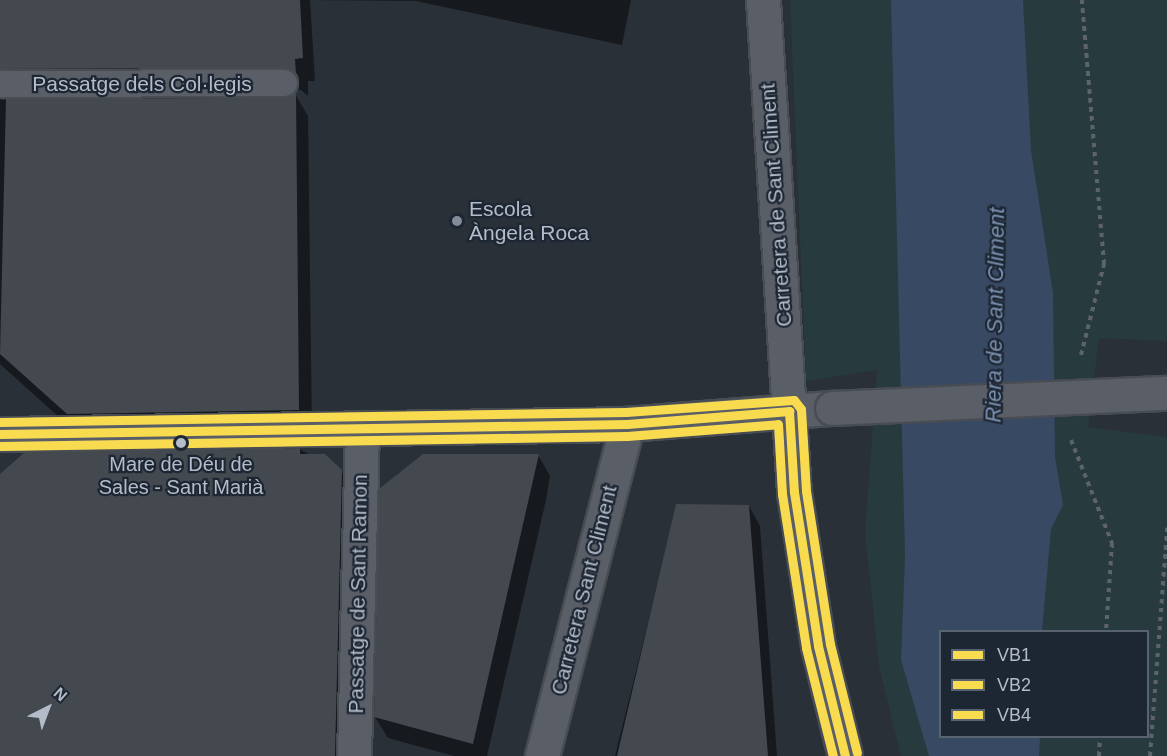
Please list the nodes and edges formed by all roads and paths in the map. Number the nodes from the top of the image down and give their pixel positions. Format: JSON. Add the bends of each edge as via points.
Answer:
{"nodes":[{"id":1,"x":763,"y":0,"type":"edge"},
{"id":2,"x":1082,"y":0,"type":"edge"},
{"id":3,"x":284,"y":83,"type":"dead end"},
{"id":4,"x":0,"y":84,"type":"edge"},
{"id":5,"x":1078,"y":367,"type":"dead end"},
{"id":6,"x":1167,"y":393,"type":"edge"},
{"id":7,"x":789,"y":411,"type":"junction"},
{"id":8,"x":627,"y":424,"type":"junction"},
{"id":9,"x":362,"y":432,"type":"junction"},
{"id":10,"x":0,"y":434,"type":"edge"},
{"id":11,"x":1068,"y":435,"type":"dead end"},
{"id":12,"x":1167,"y":528,"type":"edge"},
{"id":13,"x":1106,"y":630,"type":"edge"},
{"id":14,"x":1100,"y":738,"type":"edge"},
{"id":15,"x":354,"y":756,"type":"edge"},
{"id":16,"x":542,"y":756,"type":"edge"},
{"id":17,"x":845,"y":756,"type":"edge"},
{"id":18,"x":1099,"y":756,"type":"edge"},
{"id":19,"x":1150,"y":756,"type":"edge"}],
"edges":[{"from":1,"to":7,"type":"street","name":"Carretera de Sant Climent"},
{"from":2,"to":5,"type":"path","via":[[1104,264]]},
{"from":3,"to":4,"type":"lane","name":"Passatge dels Col·legis"},
{"from":6,"to":7,"type":"street","bridge":true},
{"from":7,"to":8,"type":"street"},
{"from":7,"to":17,"type":"street","name":"Carretera de Sant Climent","via":[[794,492],[818,646]]},
{"from":8,"to":9,"type":"street"},
{"from":8,"to":16,"type":"street","name":"Carretera Sant Climent"},
{"from":9,"to":10,"type":"street"},
{"from":9,"to":15,"type":"street","name":"Passatge de Sant Ramon"},
{"from":11,"to":13,"type":"path","via":[[1112,543]]},
{"from":12,"to":19,"type":"path"},
{"from":14,"to":18,"type":"path"}]}
